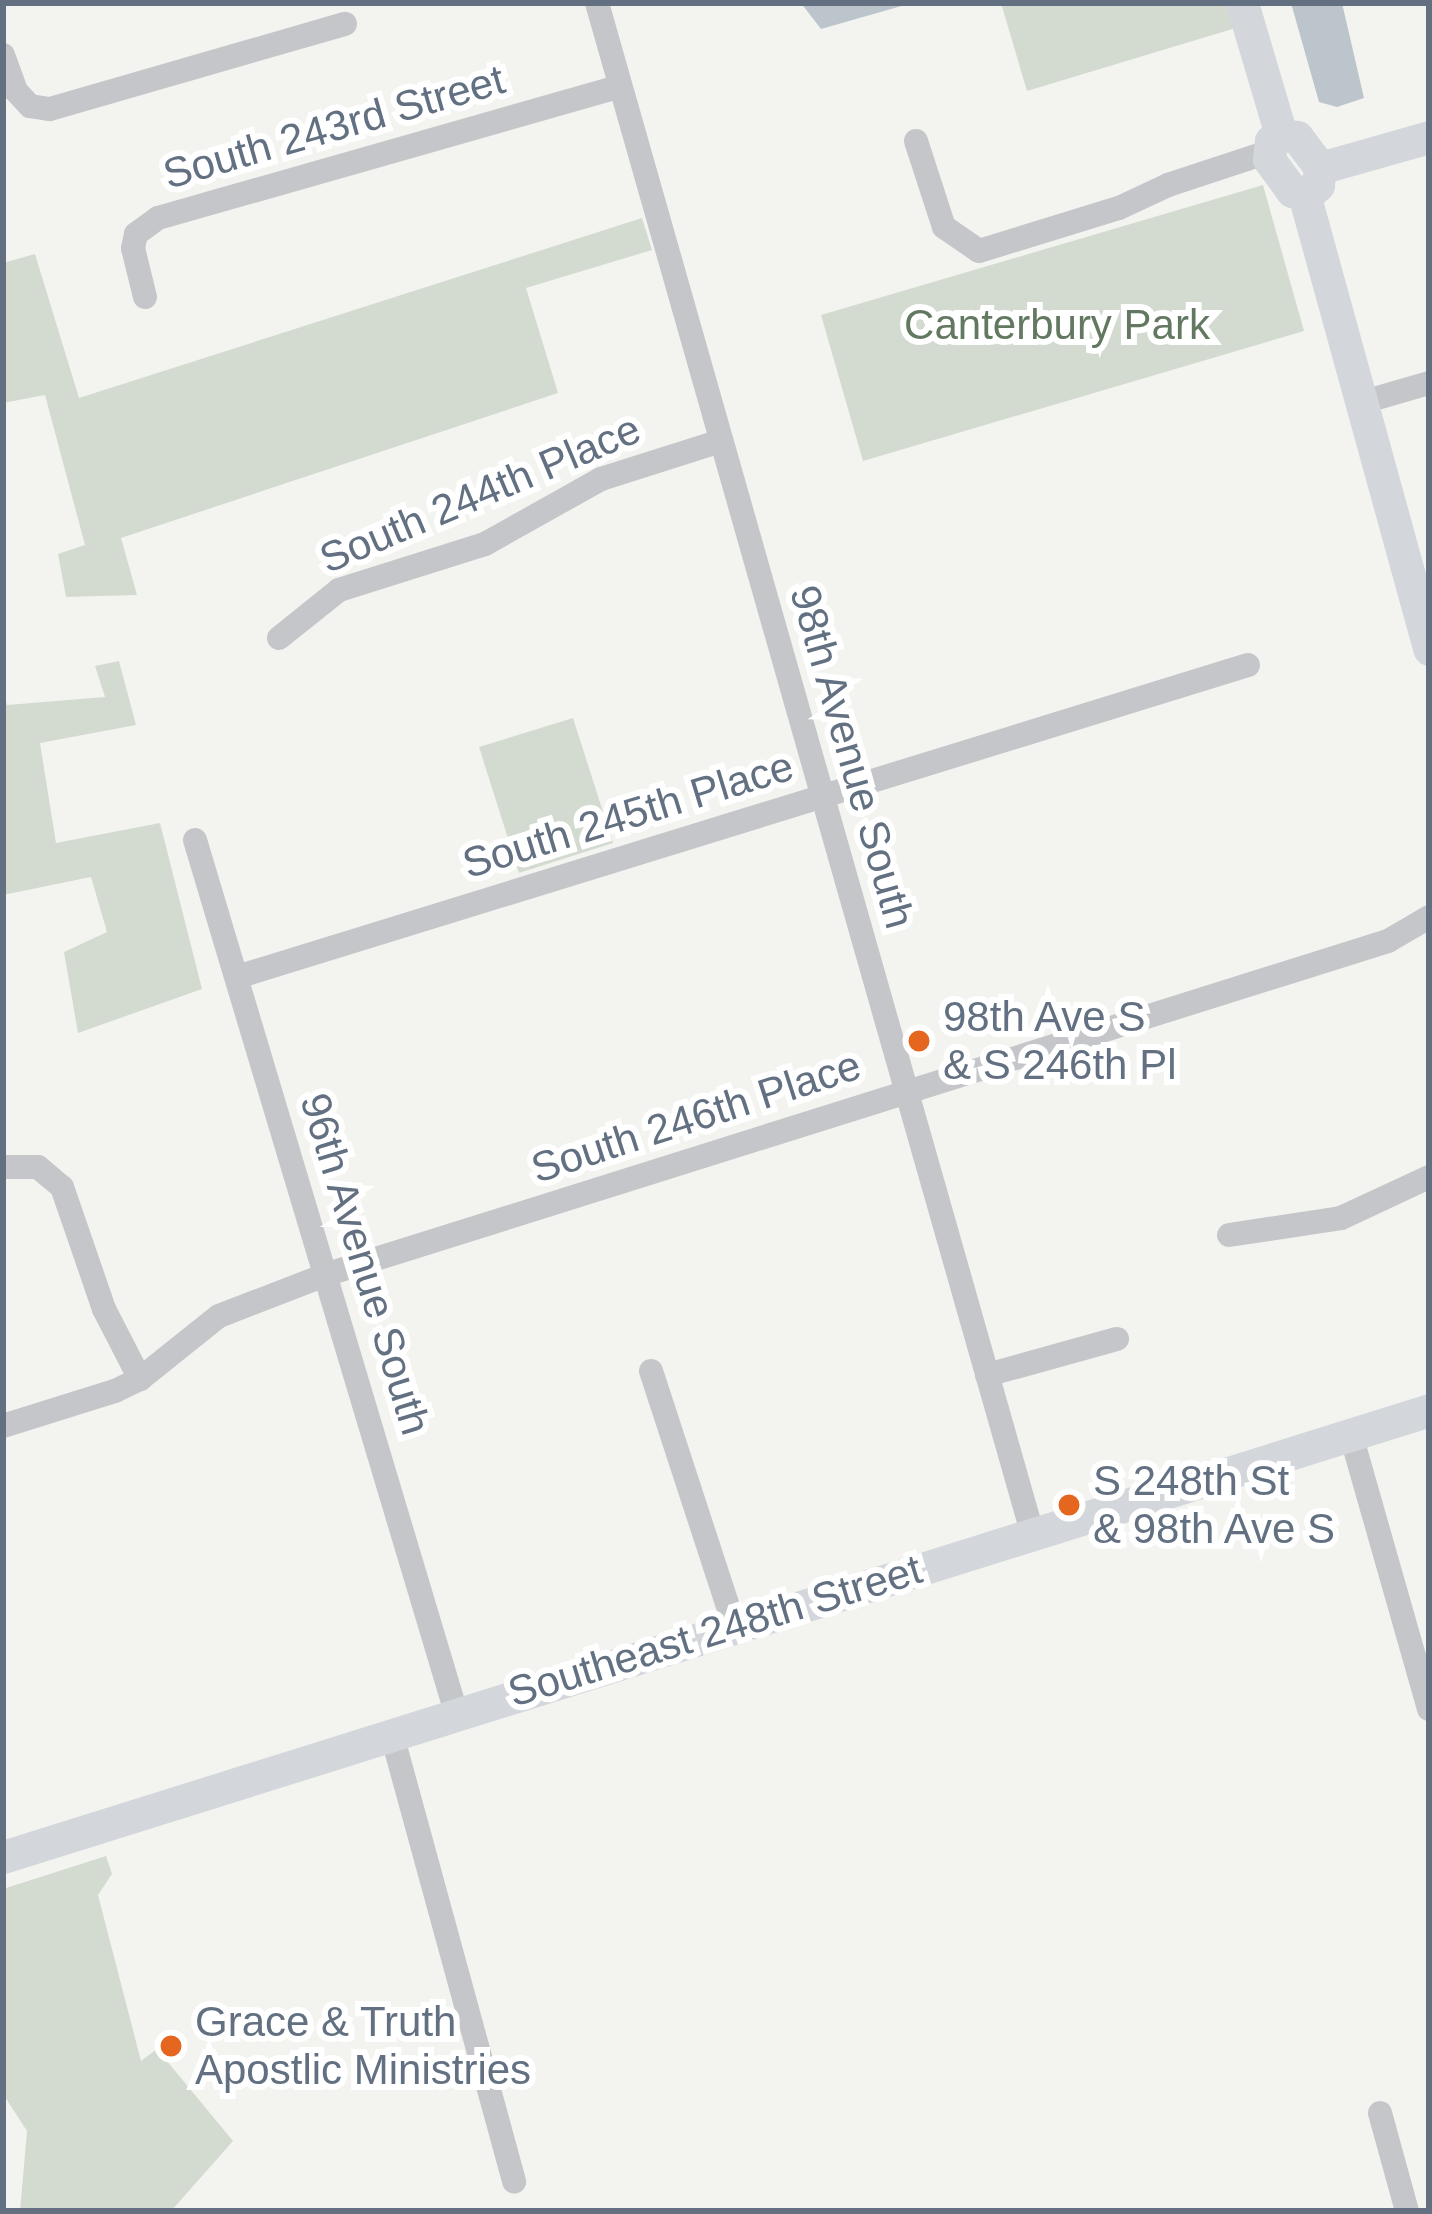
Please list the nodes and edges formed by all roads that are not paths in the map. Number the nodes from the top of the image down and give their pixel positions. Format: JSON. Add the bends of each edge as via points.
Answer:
{"nodes":[{"id":1,"x":597,"y":3,"type":"edge"},
{"id":2,"x":1242,"y":3,"type":"edge"},
{"id":3,"x":345,"y":24,"type":"dead end"},
{"id":4,"x":3,"y":55,"type":"edge"},
{"id":5,"x":620,"y":86,"type":"junction"},
{"id":6,"x":1429,"y":137,"type":"edge"},
{"id":7,"x":916,"y":141,"type":"dead end"},
{"id":8,"x":1274,"y":144,"type":"junction"},
{"id":9,"x":1312,"y":181,"type":"junction"},
{"id":10,"x":146,"y":297,"type":"dead end"},
{"id":11,"x":1429,"y":383,"type":"edge"},
{"id":12,"x":1360,"y":403,"type":"junction"},
{"id":13,"x":722,"y":441,"type":"junction"},
{"id":14,"x":279,"y":638,"type":"dead end"},
{"id":15,"x":1428,"y":645,"type":"edge"},
{"id":16,"x":1248,"y":664,"type":"dead end"},
{"id":17,"x":823,"y":796,"type":"junction"},
{"id":18,"x":195,"y":840,"type":"dead end"},
{"id":19,"x":1429,"y":917,"type":"edge"},
{"id":20,"x":237,"y":977,"type":"junction"},
{"id":21,"x":907,"y":1092,"type":"junction"},
{"id":22,"x":3,"y":1167,"type":"edge"},
{"id":23,"x":1429,"y":1177,"type":"edge"},
{"id":24,"x":1229,"y":1235,"type":"dead end"},
{"id":25,"x":328,"y":1274,"type":"junction"},
{"id":26,"x":1117,"y":1339,"type":"dead end"},
{"id":27,"x":651,"y":1371,"type":"dead end"},
{"id":28,"x":987,"y":1375,"type":"junction"},
{"id":29,"x":140,"y":1379,"type":"junction"},
{"id":30,"x":1429,"y":1410,"type":"edge"},
{"id":31,"x":3,"y":1426,"type":"edge"},
{"id":32,"x":1351,"y":1435,"type":"junction"},
{"id":33,"x":1032,"y":1532,"type":"junction"},
{"id":34,"x":734,"y":1625,"type":"junction"},
{"id":35,"x":1425,"y":1680,"type":"edge"},
{"id":36,"x":1429,"y":1709,"type":"edge"},
{"id":37,"x":456,"y":1712,"type":"junction"},
{"id":38,"x":392,"y":1735,"type":"junction"},
{"id":39,"x":3,"y":1857,"type":"edge"},
{"id":40,"x":1380,"y":2113,"type":"dead end"},
{"id":41,"x":514,"y":2182,"type":"dead end"},
{"id":42,"x":1407,"y":2211,"type":"edge"}],
"edges":[{"from":1,"to":5,"type":"street","name":"98th Avenue South"},
{"from":2,"to":8,"type":"street"},
{"from":3,"to":4,"type":"street","via":[[50,110],[29,106],[16,91]]},
{"from":5,"to":10,"type":"street","name":"South 243rd Street","via":[[158,218],[136,234],[133,248]]},
{"from":5,"to":13,"type":"street","name":"98th Avenue South"},
{"from":6,"to":9,"type":"street"},
{"from":7,"to":8,"type":"street","via":[[938,217],[979,251],[1119,208]]},
{"from":8,"to":9,"type":"street","via":[[1292,191]]},
{"from":9,"to":12,"type":"street"},
{"from":11,"to":12,"type":"street"},
{"from":12,"to":15,"type":"street"},
{"from":13,"to":14,"type":"street","name":"South 244th Place","via":[[601,479],[485,544],[339,590]]},
{"from":13,"to":17,"type":"street","name":"98th Avenue South"},
{"from":16,"to":17,"type":"street","name":"South 245th Place"},
{"from":17,"to":20,"type":"street","name":"South 245th Place"},
{"from":17,"to":21,"type":"street","name":"98th Avenue South"},
{"from":18,"to":20,"type":"street","name":"96th Avenue South"},
{"from":19,"to":21,"type":"street","name":"South 246th Place","via":[[1388,941]]},
{"from":20,"to":25,"type":"street","name":"96th Avenue South"},
{"from":21,"to":25,"type":"street","name":"South 246th Place"},
{"from":21,"to":28,"type":"street","name":"98th Avenue South"},
{"from":22,"to":29,"type":"street","via":[[38,1167],[62,1187],[104,1309]]},
{"from":23,"to":24,"type":"street","via":[[1341,1218]]},
{"from":25,"to":29,"type":"street","name":"South 246th Place","via":[[219,1316]]},
{"from":25,"to":37,"type":"street","name":"96th Avenue South"},
{"from":26,"to":28,"type":"street"},
{"from":27,"to":34,"type":"street"},
{"from":28,"to":33,"type":"street","name":"98th Avenue South"},
{"from":29,"to":31,"type":"street","name":"South 246th Place"},
{"from":30,"to":32,"type":"street","name":"Southeast 248th Street"},
{"from":32,"to":33,"type":"street","name":"Southeast 248th Street"},
{"from":32,"to":35,"type":"street"},
{"from":33,"to":34,"type":"street","name":"Southeast 248th Street"},
{"from":34,"to":37,"type":"street","name":"Southeast 248th Street"},
{"from":35,"to":36,"type":"street"},
{"from":37,"to":38,"type":"street","name":"Southeast 248th Street"},
{"from":38,"to":39,"type":"street","name":"Southeast 248th Street"},
{"from":38,"to":41,"type":"street"},
{"from":40,"to":42,"type":"street"}]}
